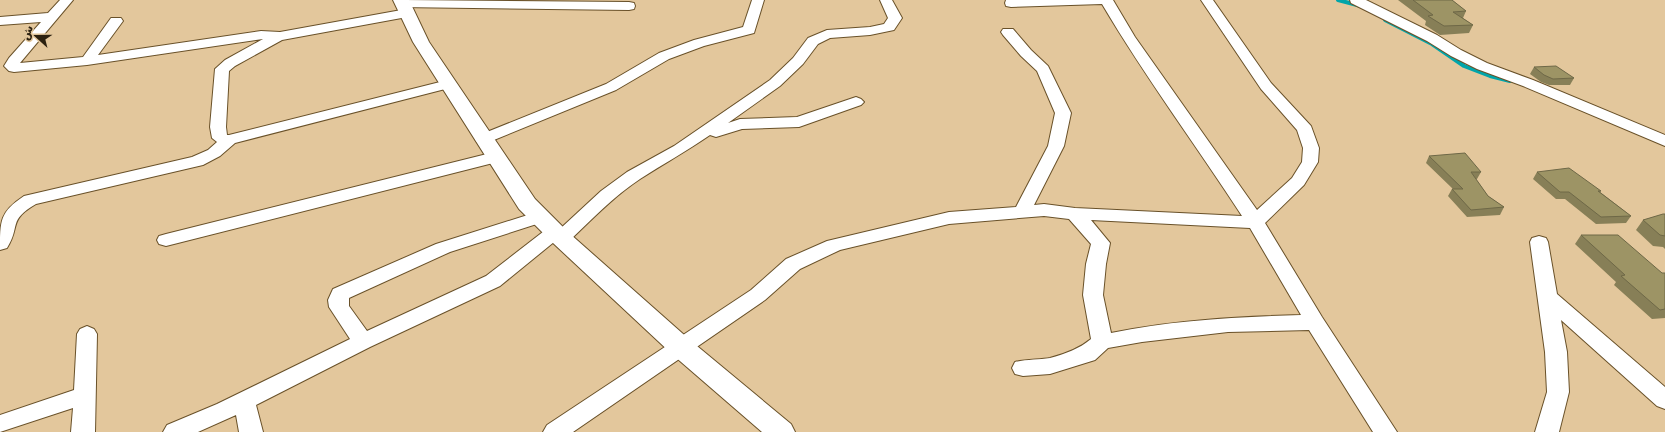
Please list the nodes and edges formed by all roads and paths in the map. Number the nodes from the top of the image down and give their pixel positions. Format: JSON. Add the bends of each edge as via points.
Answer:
{"nodes":[{"id":1,"x":67,"y":0,"type":"edge"},
{"id":2,"x":758,"y":0,"type":"edge"},
{"id":3,"x":886,"y":0,"type":"edge"},
{"id":4,"x":1107,"y":0,"type":"edge"},
{"id":5,"x":1207,"y":0,"type":"edge"},
{"id":6,"x":1356,"y":0,"type":"edge"},
{"id":7,"x":500,"y":2,"type":"edge"},
{"id":8,"x":1011,"y":3,"type":"dead end"},
{"id":9,"x":404,"y":6,"type":"edge"},
{"id":10,"x":629,"y":6,"type":"dead end"},
{"id":11,"x":51,"y":17,"type":"junction"},
{"id":12,"x":0,"y":21,"type":"edge"},
{"id":13,"x":116,"y":21,"type":"dead end"},
{"id":14,"x":1008,"y":32,"type":"dead end"},
{"id":15,"x":280,"y":36,"type":"junction"},
{"id":16,"x":87,"y":61,"type":"junction"},
{"id":17,"x":6,"y":67,"type":"edge"},
{"id":18,"x":448,"y":84,"type":"junction"},
{"id":19,"x":856,"y":102,"type":"dead end"},
{"id":20,"x":696,"y":138,"type":"junction"},
{"id":21,"x":483,"y":139,"type":"junction"},
{"id":22,"x":228,"y":140,"type":"junction"},
{"id":23,"x":1665,"y":141,"type":"edge"},
{"id":24,"x":495,"y":157,"type":"junction"},
{"id":25,"x":1022,"y":212,"type":"junction"},
{"id":26,"x":1075,"y":214,"type":"junction"},
{"id":27,"x":1255,"y":222,"type":"junction"},
{"id":28,"x":552,"y":229,"type":"junction"},
{"id":29,"x":166,"y":240,"type":"dead end"},
{"id":30,"x":1539,"y":242,"type":"dead end"},
{"id":31,"x":0,"y":244,"type":"edge"},
{"id":32,"x":1549,"y":298,"type":"junction"},
{"id":33,"x":1315,"y":322,"type":"junction"},
{"id":34,"x":87,"y":334,"type":"dead end"},
{"id":35,"x":363,"y":342,"type":"junction"},
{"id":36,"x":1102,"y":342,"type":"junction"},
{"id":37,"x":682,"y":348,"type":"junction"},
{"id":38,"x":1023,"y":368,"type":"dead end"},
{"id":39,"x":85,"y":395,"type":"junction"},
{"id":40,"x":244,"y":400,"type":"junction"},
{"id":41,"x":1665,"y":400,"type":"edge"},
{"id":42,"x":0,"y":424,"type":"edge"},
{"id":43,"x":83,"y":432,"type":"edge"},
{"id":44,"x":175,"y":432,"type":"edge"},
{"id":45,"x":251,"y":432,"type":"edge"},
{"id":46,"x":555,"y":432,"type":"edge"},
{"id":47,"x":781,"y":432,"type":"edge"},
{"id":48,"x":1385,"y":432,"type":"edge"},
{"id":49,"x":1547,"y":432,"type":"edge"}],
"edges":[{"from":1,"to":11,"type":"street"},
{"from":2,"to":21,"type":"street","via":[[748,30],[699,43],[664,56],[611,87]]},
{"from":3,"to":20,"type":"street","via":[[895,18],[889,26],[870,31],[827,34],[813,41],[798,61],[775,83]]},
{"from":4,"to":8,"type":"street"},
{"from":4,"to":27,"type":"street","via":[[1129,38]]},
{"from":5,"to":27,"type":"street","via":[[1266,86],[1305,129],[1311,148],[1310,162],[1298,181]]},
{"from":6,"to":23,"type":"street","via":[[1482,66]]},
{"from":7,"to":9,"type":"street"},
{"from":7,"to":10,"type":"street"},
{"from":9,"to":15,"type":"street"},
{"from":9,"to":18,"type":"street","via":[[422,42]]},
{"from":11,"to":12,"type":"street"},
{"from":11,"to":17,"type":"street"},
{"from":13,"to":16,"type":"street"},
{"from":14,"to":25,"type":"street","via":[[1043,69],[1063,113],[1056,146]]},
{"from":15,"to":16,"type":"street","via":[[261,35]]},
{"from":15,"to":22,"type":"street","via":[[222,69],[218,127],[220,138]]},
{"from":16,"to":17,"type":"street","via":[[25,68]]},
{"from":18,"to":21,"type":"street"},
{"from":18,"to":22,"type":"street"},
{"from":19,"to":20,"type":"street","via":[[799,122],[740,124]]},
{"from":20,"to":28,"type":"street"},
{"from":21,"to":24,"type":"street"},
{"from":22,"to":31,"type":"street","via":[[214,153],[197,161],[30,200],[14,208]]},
{"from":24,"to":28,"type":"street","via":[[526,204]]},
{"from":24,"to":29,"type":"street"},
{"from":25,"to":26,"type":"street","via":[[1044,210]]},
{"from":25,"to":37,"type":"street","via":[[949,218],[834,245],[792,264],[758,295]]},
{"from":26,"to":27,"type":"street"},
{"from":26,"to":36,"type":"street","via":[[1101,243],[1093,295]]},
{"from":27,"to":33,"type":"street"},
{"from":28,"to":35,"type":"street","via":[[493,281]]},
{"from":28,"to":35,"type":"street","via":[[443,248],[340,294],[339,307]]},
{"from":28,"to":37,"type":"street"},
{"from":30,"to":32,"type":"street"},
{"from":32,"to":41,"type":"street"},
{"from":32,"to":49,"type":"street","via":[[1558,392]]},
{"from":33,"to":36,"type":"street","via":[[1228,325],[1142,334]]},
{"from":33,"to":48,"type":"street"},
{"from":34,"to":39,"type":"street"},
{"from":35,"to":40,"type":"street"},
{"from":36,"to":38,"type":"street","via":[[1088,354],[1050,366]]},
{"from":37,"to":46,"type":"street"},
{"from":37,"to":47,"type":"street"},
{"from":39,"to":42,"type":"street"},
{"from":39,"to":43,"type":"street"},
{"from":40,"to":44,"type":"street"},
{"from":40,"to":45,"type":"street"}]}
